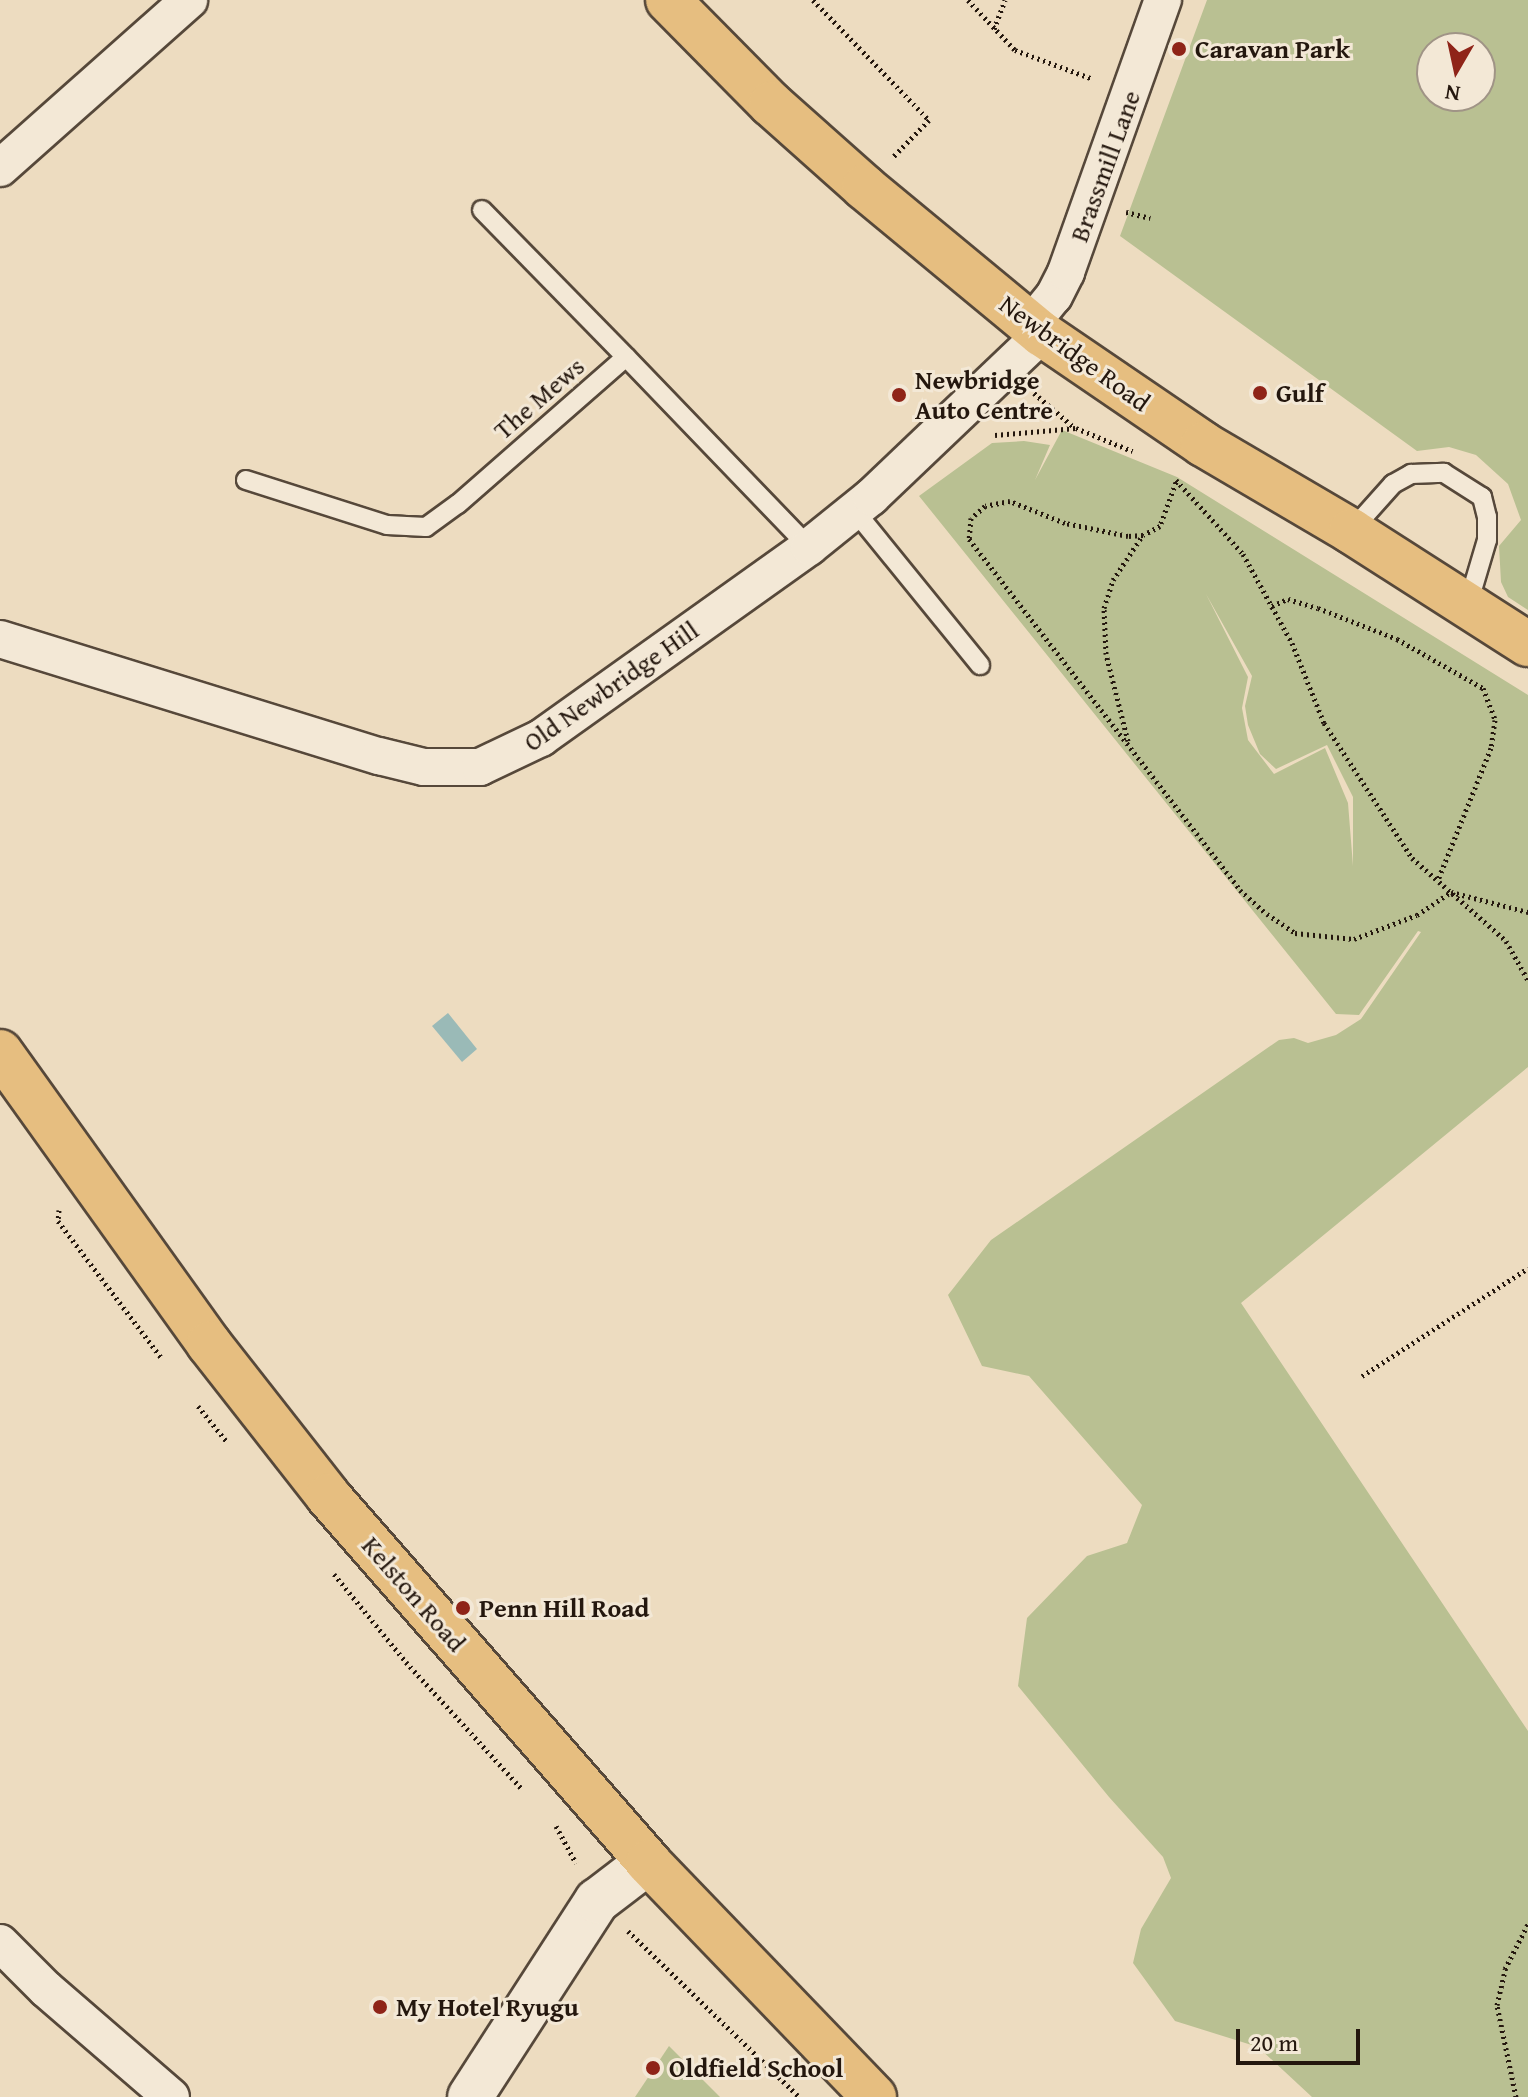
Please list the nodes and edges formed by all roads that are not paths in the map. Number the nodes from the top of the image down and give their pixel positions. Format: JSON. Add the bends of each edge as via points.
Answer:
{"nodes":[{"id":1,"x":189,"y":0,"type":"edge"},
{"id":2,"x":668,"y":0,"type":"edge"},
{"id":3,"x":1163,"y":0,"type":"edge"},
{"id":4,"x":0,"y":168,"type":"edge"},
{"id":5,"x":482,"y":210,"type":"dead end"},
{"id":6,"x":1037,"y":329,"type":"junction"},
{"id":7,"x":626,"y":357,"type":"junction"},
{"id":8,"x":246,"y":480,"type":"dead end"},
{"id":9,"x":854,"y":510,"type":"junction"},
{"id":10,"x":1351,"y":531,"type":"junction"},
{"id":11,"x":809,"y":547,"type":"junction"},
{"id":12,"x":1468,"y":604,"type":"junction"},
{"id":13,"x":0,"y":639,"type":"edge"},
{"id":14,"x":1528,"y":644,"type":"edge"},
{"id":15,"x":980,"y":665,"type":"dead end"},
{"id":16,"x":0,"y":1052,"type":"edge"},
{"id":17,"x":648,"y":1862,"type":"junction"},
{"id":18,"x":0,"y":1943,"type":"edge"},
{"id":19,"x":171,"y":2097,"type":"edge"},
{"id":20,"x":470,"y":2097,"type":"edge"},
{"id":21,"x":874,"y":2097,"type":"edge"}],
"edges":[{"from":1,"to":4,"type":"street"},
{"from":2,"to":6,"type":"main road","name":"Newbridge Road","via":[[817,145]]},
{"from":3,"to":6,"type":"street","name":"Brassmill Lane","via":[[1066,272]]},
{"from":5,"to":7,"type":"lane"},
{"from":6,"to":9,"type":"street","name":"Old Newbridge Hill","via":[[1007,370]]},
{"from":6,"to":10,"type":"main road","name":"Newbridge Road","via":[[1203,444]]},
{"from":7,"to":8,"type":"lane","name":"The Mews","via":[[426,527],[387,525]]},
{"from":7,"to":11,"type":"lane","name":"The Mews"},
{"from":9,"to":11,"type":"street","name":"Old Newbridge Hill"},
{"from":9,"to":15,"type":"lane"},
{"from":10,"to":12,"type":"main road","name":"Newbridge Road"},
{"from":10,"to":12,"type":"lane","via":[[1393,484],[1411,474],[1444,473],[1482,497],[1487,517],[1487,540]]},
{"from":11,"to":13,"type":"street","name":"Old Newbridge Hill","via":[[541,738],[480,767],[451,770],[379,756]]},
{"from":12,"to":14,"type":"main road","name":"Newbridge Road"},
{"from":16,"to":17,"type":"main road","name":"Kelston Road","via":[[209,1344],[328,1496]]},
{"from":17,"to":20,"type":"street","via":[[597,1901]]},
{"from":17,"to":21,"type":"main road","name":"Kelston Road"},
{"from":18,"to":19,"type":"street"}]}
